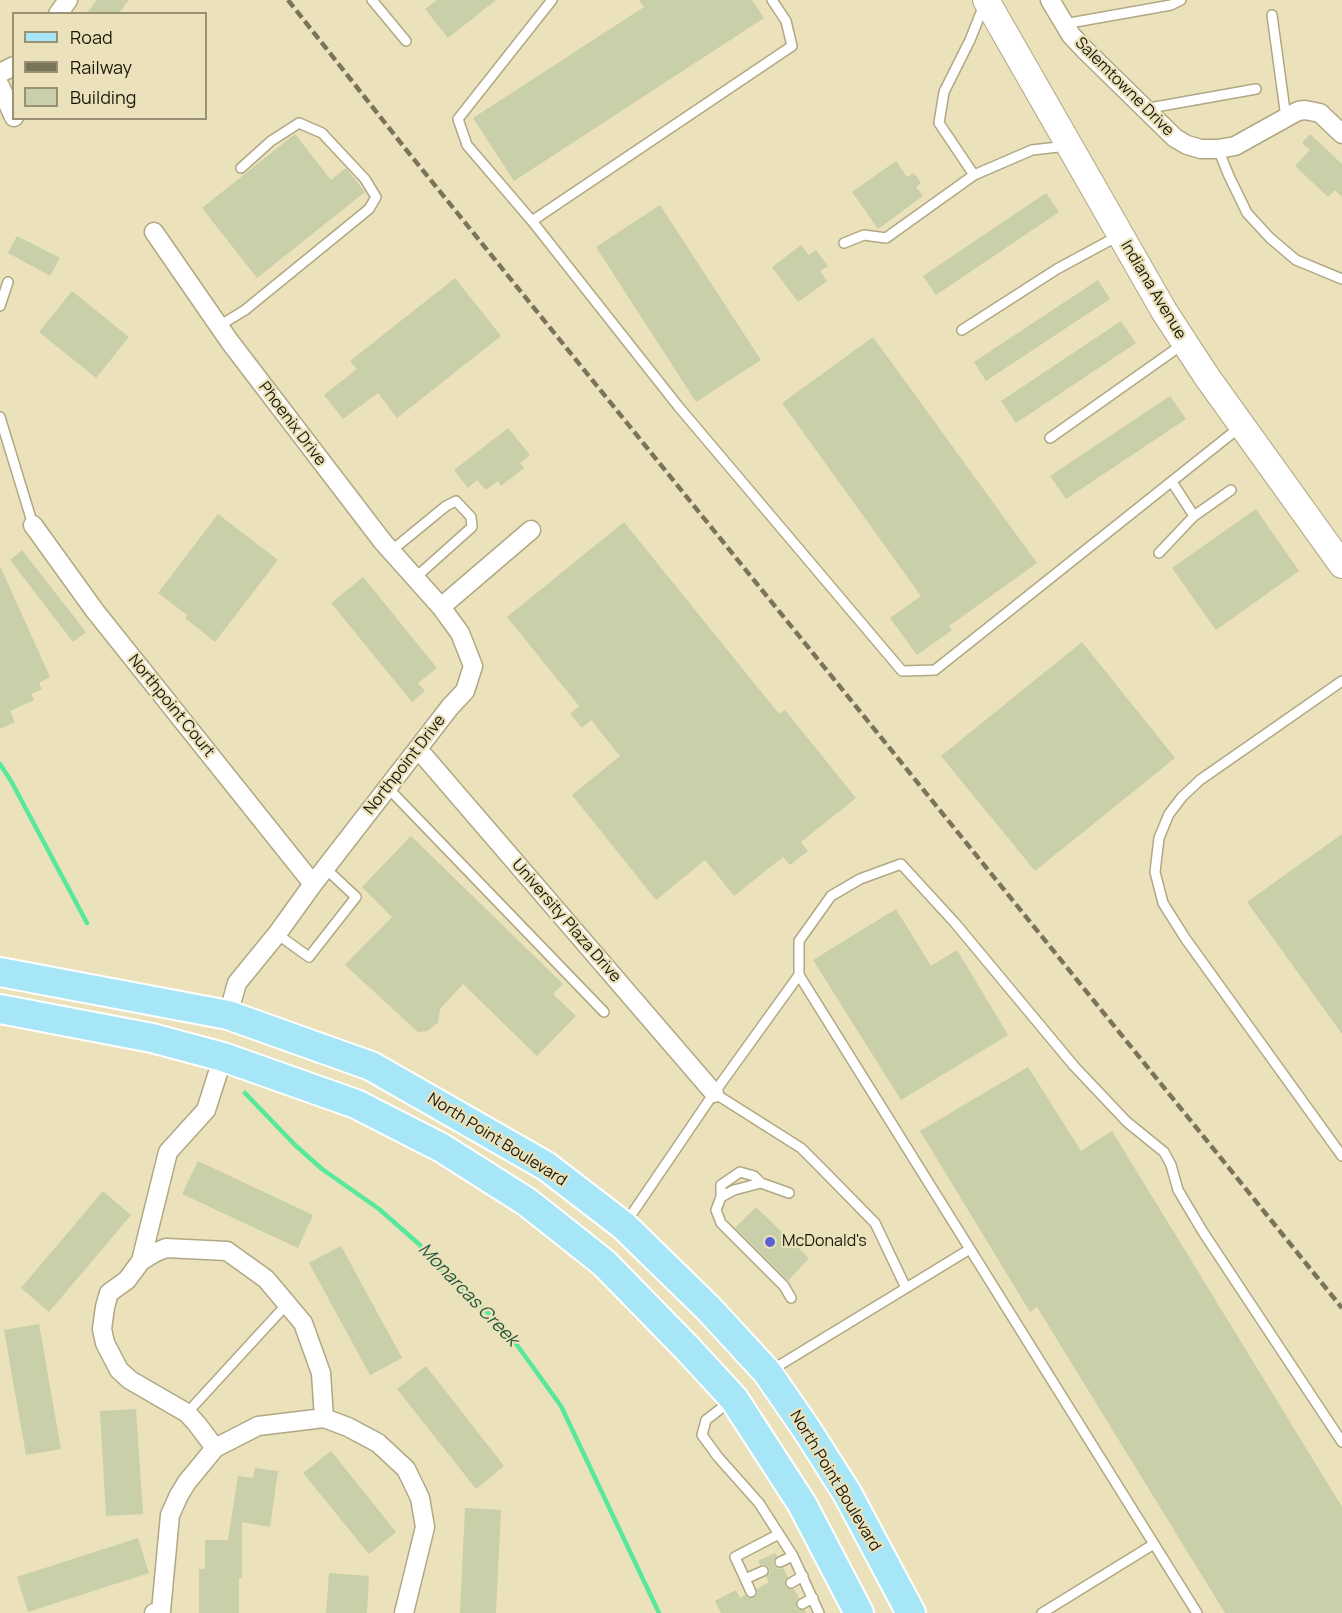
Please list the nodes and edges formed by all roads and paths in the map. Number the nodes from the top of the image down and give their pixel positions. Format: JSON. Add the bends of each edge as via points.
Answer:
{"nodes":[{"id":1,"x":372,"y":0,"type":"edge"},
{"id":2,"x":552,"y":0,"type":"edge"},
{"id":3,"x":772,"y":0,"type":"edge"},
{"id":4,"x":986,"y":0,"type":"edge"},
{"id":5,"x":1050,"y":0,"type":"edge"},
{"id":6,"x":1181,"y":0,"type":"edge"},
{"id":7,"x":1272,"y":15,"type":"dead end"},
{"id":8,"x":1064,"y":24,"type":"junction"},
{"id":9,"x":406,"y":41,"type":"dead end"},
{"id":10,"x":0,"y":86,"type":"edge"},
{"id":11,"x":1256,"y":88,"type":"dead end"},
{"id":12,"x":1144,"y":109,"type":"junction"},
{"id":13,"x":12,"y":115,"type":"edge"},
{"id":14,"x":1286,"y":118,"type":"junction"},
{"id":15,"x":1342,"y":134,"type":"edge"},
{"id":16,"x":1069,"y":146,"type":"junction"},
{"id":17,"x":1218,"y":149,"type":"junction"},
{"id":18,"x":241,"y":168,"type":"dead end"},
{"id":19,"x":974,"y":175,"type":"junction"},
{"id":20,"x":532,"y":221,"type":"junction"},
{"id":21,"x":154,"y":232,"type":"dead end"},
{"id":22,"x":1120,"y":235,"type":"junction"},
{"id":23,"x":844,"y":243,"type":"dead end"},
{"id":24,"x":1342,"y":279,"type":"edge"},
{"id":25,"x":8,"y":282,"type":"dead end"},
{"id":26,"x":0,"y":306,"type":"edge"},
{"id":27,"x":219,"y":326,"type":"junction"},
{"id":28,"x":962,"y":330,"type":"dead end"},
{"id":29,"x":1185,"y":343,"type":"junction"},
{"id":30,"x":0,"y":417,"type":"edge"},
{"id":31,"x":1242,"y":426,"type":"junction"},
{"id":32,"x":1050,"y":438,"type":"dead end"},
{"id":33,"x":1172,"y":482,"type":"junction"},
{"id":34,"x":1231,"y":490,"type":"dead end"},
{"id":35,"x":1194,"y":516,"type":"junction"},
{"id":36,"x":33,"y":525,"type":"joint"},
{"id":37,"x":531,"y":530,"type":"dead end"},
{"id":38,"x":391,"y":551,"type":"junction"},
{"id":39,"x":1159,"y":553,"type":"dead end"},
{"id":40,"x":1342,"y":565,"type":"edge"},
{"id":41,"x":416,"y":578,"type":"junction"},
{"id":42,"x":441,"y":607,"type":"junction"},
{"id":43,"x":1342,"y":681,"type":"edge"},
{"id":44,"x":418,"y":749,"type":"junction"},
{"id":45,"x":388,"y":788,"type":"junction"},
{"id":46,"x":325,"y":868,"type":"junction"},
{"id":47,"x":313,"y":884,"type":"junction"},
{"id":48,"x":277,"y":934,"type":"junction"},
{"id":49,"x":0,"y":972,"type":"edge"},
{"id":50,"x":800,"y":975,"type":"junction"},
{"id":51,"x":0,"y":1009,"type":"edge"},
{"id":52,"x":604,"y":1012,"type":"dead end"},
{"id":53,"x":228,"y":1015,"type":"junction"},
{"id":54,"x":91,"y":1027,"type":"junction"},
{"id":55,"x":223,"y":1057,"type":"junction"},
{"id":56,"x":390,"y":1076,"type":"junction"},
{"id":57,"x":714,"y":1093,"type":"junction"},
{"id":58,"x":1342,"y":1156,"type":"edge"},
{"id":59,"x":761,"y":1183,"type":"junction"},
{"id":60,"x":789,"y":1193,"type":"dead end"},
{"id":61,"x":721,"y":1197,"type":"junction"},
{"id":62,"x":624,"y":1226,"type":"junction"},
{"id":63,"x":970,"y":1249,"type":"junction"},
{"id":64,"x":141,"y":1262,"type":"junction"},
{"id":65,"x":906,"y":1288,"type":"junction"},
{"id":66,"x":791,"y":1298,"type":"dead end"},
{"id":67,"x":287,"y":1304,"type":"junction"},
{"id":68,"x":687,"y":1348,"type":"junction"},
{"id":69,"x":767,"y":1372,"type":"junction"},
{"id":70,"x":734,"y":1399,"type":"junction"},
{"id":71,"x":187,"y":1413,"type":"junction"},
{"id":72,"x":324,"y":1418,"type":"junction"},
{"id":73,"x":807,"y":1430,"type":"junction"},
{"id":74,"x":1342,"y":1442,"type":"edge"},
{"id":75,"x":215,"y":1448,"type":"junction"},
{"id":76,"x":778,"y":1534,"type":"junction"},
{"id":77,"x":1154,"y":1544,"type":"junction"},
{"id":78,"x":793,"y":1556,"type":"junction"},
{"id":79,"x":780,"y":1562,"type":"dead end"},
{"id":80,"x":763,"y":1571,"type":"dead end"},
{"id":81,"x":804,"y":1576,"type":"junction"},
{"id":82,"x":745,"y":1579,"type":"junction"},
{"id":83,"x":791,"y":1583,"type":"dead end"},
{"id":84,"x":751,"y":1592,"type":"dead end"},
{"id":85,"x":813,"y":1598,"type":"junction"},
{"id":86,"x":802,"y":1604,"type":"dead end"},
{"id":87,"x":158,"y":1612,"type":"edge"},
{"id":88,"x":404,"y":1613,"type":"edge"},
{"id":89,"x":819,"y":1613,"type":"edge"},
{"id":90,"x":859,"y":1613,"type":"edge"},
{"id":91,"x":911,"y":1613,"type":"edge"},
{"id":92,"x":1042,"y":1613,"type":"edge"},
{"id":93,"x":1197,"y":1613,"type":"edge"}],
"edges":[{"from":1,"to":9,"type":"lane"},
{"from":2,"to":20,"type":"lane","via":[[458,119],[467,145]]},
{"from":3,"to":20,"type":"lane","via":[[786,21],[792,46]]},
{"from":4,"to":16,"type":"main road","name":"Indiana Avenue"},
{"from":4,"to":19,"type":"lane","via":[[944,92],[939,123]]},
{"from":5,"to":8,"type":"street","name":"Salemtowne Drive"},
{"from":6,"to":8,"type":"lane"},
{"from":7,"to":14,"type":"lane"},
{"from":8,"to":12,"type":"street","name":"Salemtowne Drive"},
{"from":10,"to":13,"type":"street"},
{"from":11,"to":12,"type":"lane"},
{"from":12,"to":17,"type":"street","name":"Salemtowne Drive","via":[[1174,138],[1202,149]]},
{"from":14,"to":15,"type":"street","name":"Salemtowne Drive","via":[[1298,111],[1314,111]]},
{"from":14,"to":17,"type":"street","name":"Salemtowne Drive","via":[[1235,146]]},
{"from":16,"to":19,"type":"lane","via":[[1032,150]]},
{"from":16,"to":22,"type":"main road","name":"Indiana Avenue"},
{"from":17,"to":24,"type":"lane","via":[[1247,213],[1270,238],[1296,260]]},
{"from":18,"to":27,"type":"lane","via":[[298,123],[322,133],[376,197],[369,209],[245,310]]},
{"from":19,"to":23,"type":"lane","via":[[885,238],[864,235]]},
{"from":20,"to":33,"type":"lane","via":[[678,406],[902,671],[935,670]]},
{"from":21,"to":27,"type":"street","name":"Phoenix Drive"},
{"from":22,"to":28,"type":"lane","via":[[1057,269]]},
{"from":22,"to":29,"type":"main road","name":"Indiana Avenue"},
{"from":25,"to":26,"type":"lane"},
{"from":27,"to":38,"type":"street","name":"Phoenix Drive"},
{"from":29,"to":31,"type":"main road","name":"Indiana Avenue"},
{"from":29,"to":32,"type":"lane"},
{"from":30,"to":36,"type":"lane"},
{"from":31,"to":33,"type":"lane"},
{"from":31,"to":40,"type":"main road","name":"Indiana Avenue"},
{"from":33,"to":35,"type":"lane"},
{"from":34,"to":35,"type":"lane"},
{"from":35,"to":39,"type":"lane"},
{"from":36,"to":47,"type":"street","name":"Northpoint Court","via":[[94,611]]},
{"from":37,"to":42,"type":"street"},
{"from":38,"to":41,"type":"street","name":"Phoenix Drive"},
{"from":38,"to":41,"type":"lane","via":[[456,501],[471,517],[472,527]]},
{"from":41,"to":42,"type":"street","name":"Phoenix Drive"},
{"from":42,"to":44,"type":"street","name":"Northpoint Drive","via":[[460,633],[473,666],[465,691]]},
{"from":43,"to":58,"type":"lane","via":[[1200,780],[1182,797],[1169,814],[1159,838],[1155,872],[1163,903],[1185,938]]},
{"from":44,"to":45,"type":"street","name":"Northpoint Drive"},
{"from":44,"to":57,"type":"street","name":"University Plaza Drive"},
{"from":45,"to":46,"type":"street","name":"Northpoint Drive"},
{"from":45,"to":52,"type":"lane"},
{"from":46,"to":47,"type":"street","name":"Northpoint Drive"},
{"from":46,"to":48,"type":"lane","via":[[356,897],[309,957]]},
{"from":47,"to":48,"type":"street","name":"Northpoint Drive"},
{"from":48,"to":53,"type":"street","name":"Northpoint Drive","via":[[237,983]]},
{"from":49,"to":53,"type":"main road","name":"North Point Boulevard"},
{"from":50,"to":57,"type":"lane"},
{"from":50,"to":63,"type":"lane"},
{"from":50,"to":74,"type":"lane","via":[[800,940],[831,896],[860,879],[901,864],[1074,1066],[1127,1122],[1164,1152],[1178,1190],[1203,1232]]},
{"from":51,"to":54,"type":"main road"},
{"from":53,"to":54,"type":"main road","via":[[212,1032],[111,1014]]},
{"from":53,"to":56,"type":"main road","name":"North Point Boulevard"},
{"from":54,"to":55,"type":"main road"},
{"from":55,"to":56,"type":"main road","via":[[239,1039],[249,1035],[372,1079]]},
{"from":55,"to":64,"type":"street","via":[[206,1110],[168,1152]]},
{"from":55,"to":68,"type":"main road","via":[[356,1104],[451,1154],[527,1202],[604,1263]]},
{"from":56,"to":62,"type":"main road","name":"North Point Boulevard","via":[[546,1166]]},
{"from":57,"to":62,"type":"lane"},
{"from":57,"to":65,"type":"lane","via":[[801,1148],[875,1223]]},
{"from":59,"to":60,"type":"lane"},
{"from":59,"to":61,"type":"lane"},
{"from":59,"to":61,"type":"lane","via":[[740,1172],[721,1185]]},
{"from":61,"to":66,"type":"lane","via":[[716,1210],[721,1223],[784,1286]]},
{"from":62,"to":69,"type":"main road","name":"North Point Boulevard"},
{"from":63,"to":65,"type":"lane"},
{"from":63,"to":77,"type":"lane"},
{"from":64,"to":67,"type":"street","via":[[166,1248],[227,1251],[266,1280]]},
{"from":64,"to":71,"type":"street","via":[[106,1299],[102,1329],[105,1344],[114,1364],[130,1380]]},
{"from":65,"to":69,"type":"lane"},
{"from":67,"to":71,"type":"lane"},
{"from":67,"to":72,"type":"street","via":[[303,1323],[321,1373]]},
{"from":68,"to":69,"type":"main road","via":[[697,1344],[713,1347],[743,1376]]},
{"from":68,"to":70,"type":"main road"},
{"from":69,"to":73,"type":"main road","name":"North Point Boulevard"},
{"from":70,"to":73,"type":"main road","via":[[762,1395],[793,1427]]},
{"from":70,"to":76,"type":"lane","via":[[706,1420],[702,1435],[759,1503]]},
{"from":70,"to":90,"type":"main road","via":[[801,1504]]},
{"from":71,"to":75,"type":"street"},
{"from":72,"to":75,"type":"street","via":[[258,1426]]},
{"from":72,"to":88,"type":"street","via":[[378,1443],[406,1469],[420,1497],[424,1527]]},
{"from":73,"to":91,"type":"main road","name":"North Point Boulevard","via":[[847,1493]]},
{"from":75,"to":87,"type":"street","via":[[187,1482],[170,1515]]},
{"from":76,"to":78,"type":"lane"},
{"from":76,"to":82,"type":"lane","via":[[735,1557]]},
{"from":77,"to":92,"type":"lane"},
{"from":77,"to":93,"type":"lane"},
{"from":78,"to":79,"type":"lane"},
{"from":78,"to":81,"type":"lane"},
{"from":80,"to":82,"type":"lane"},
{"from":81,"to":83,"type":"lane"},
{"from":81,"to":85,"type":"lane"},
{"from":82,"to":84,"type":"lane"},
{"from":85,"to":86,"type":"lane"},
{"from":85,"to":89,"type":"lane"}]}
